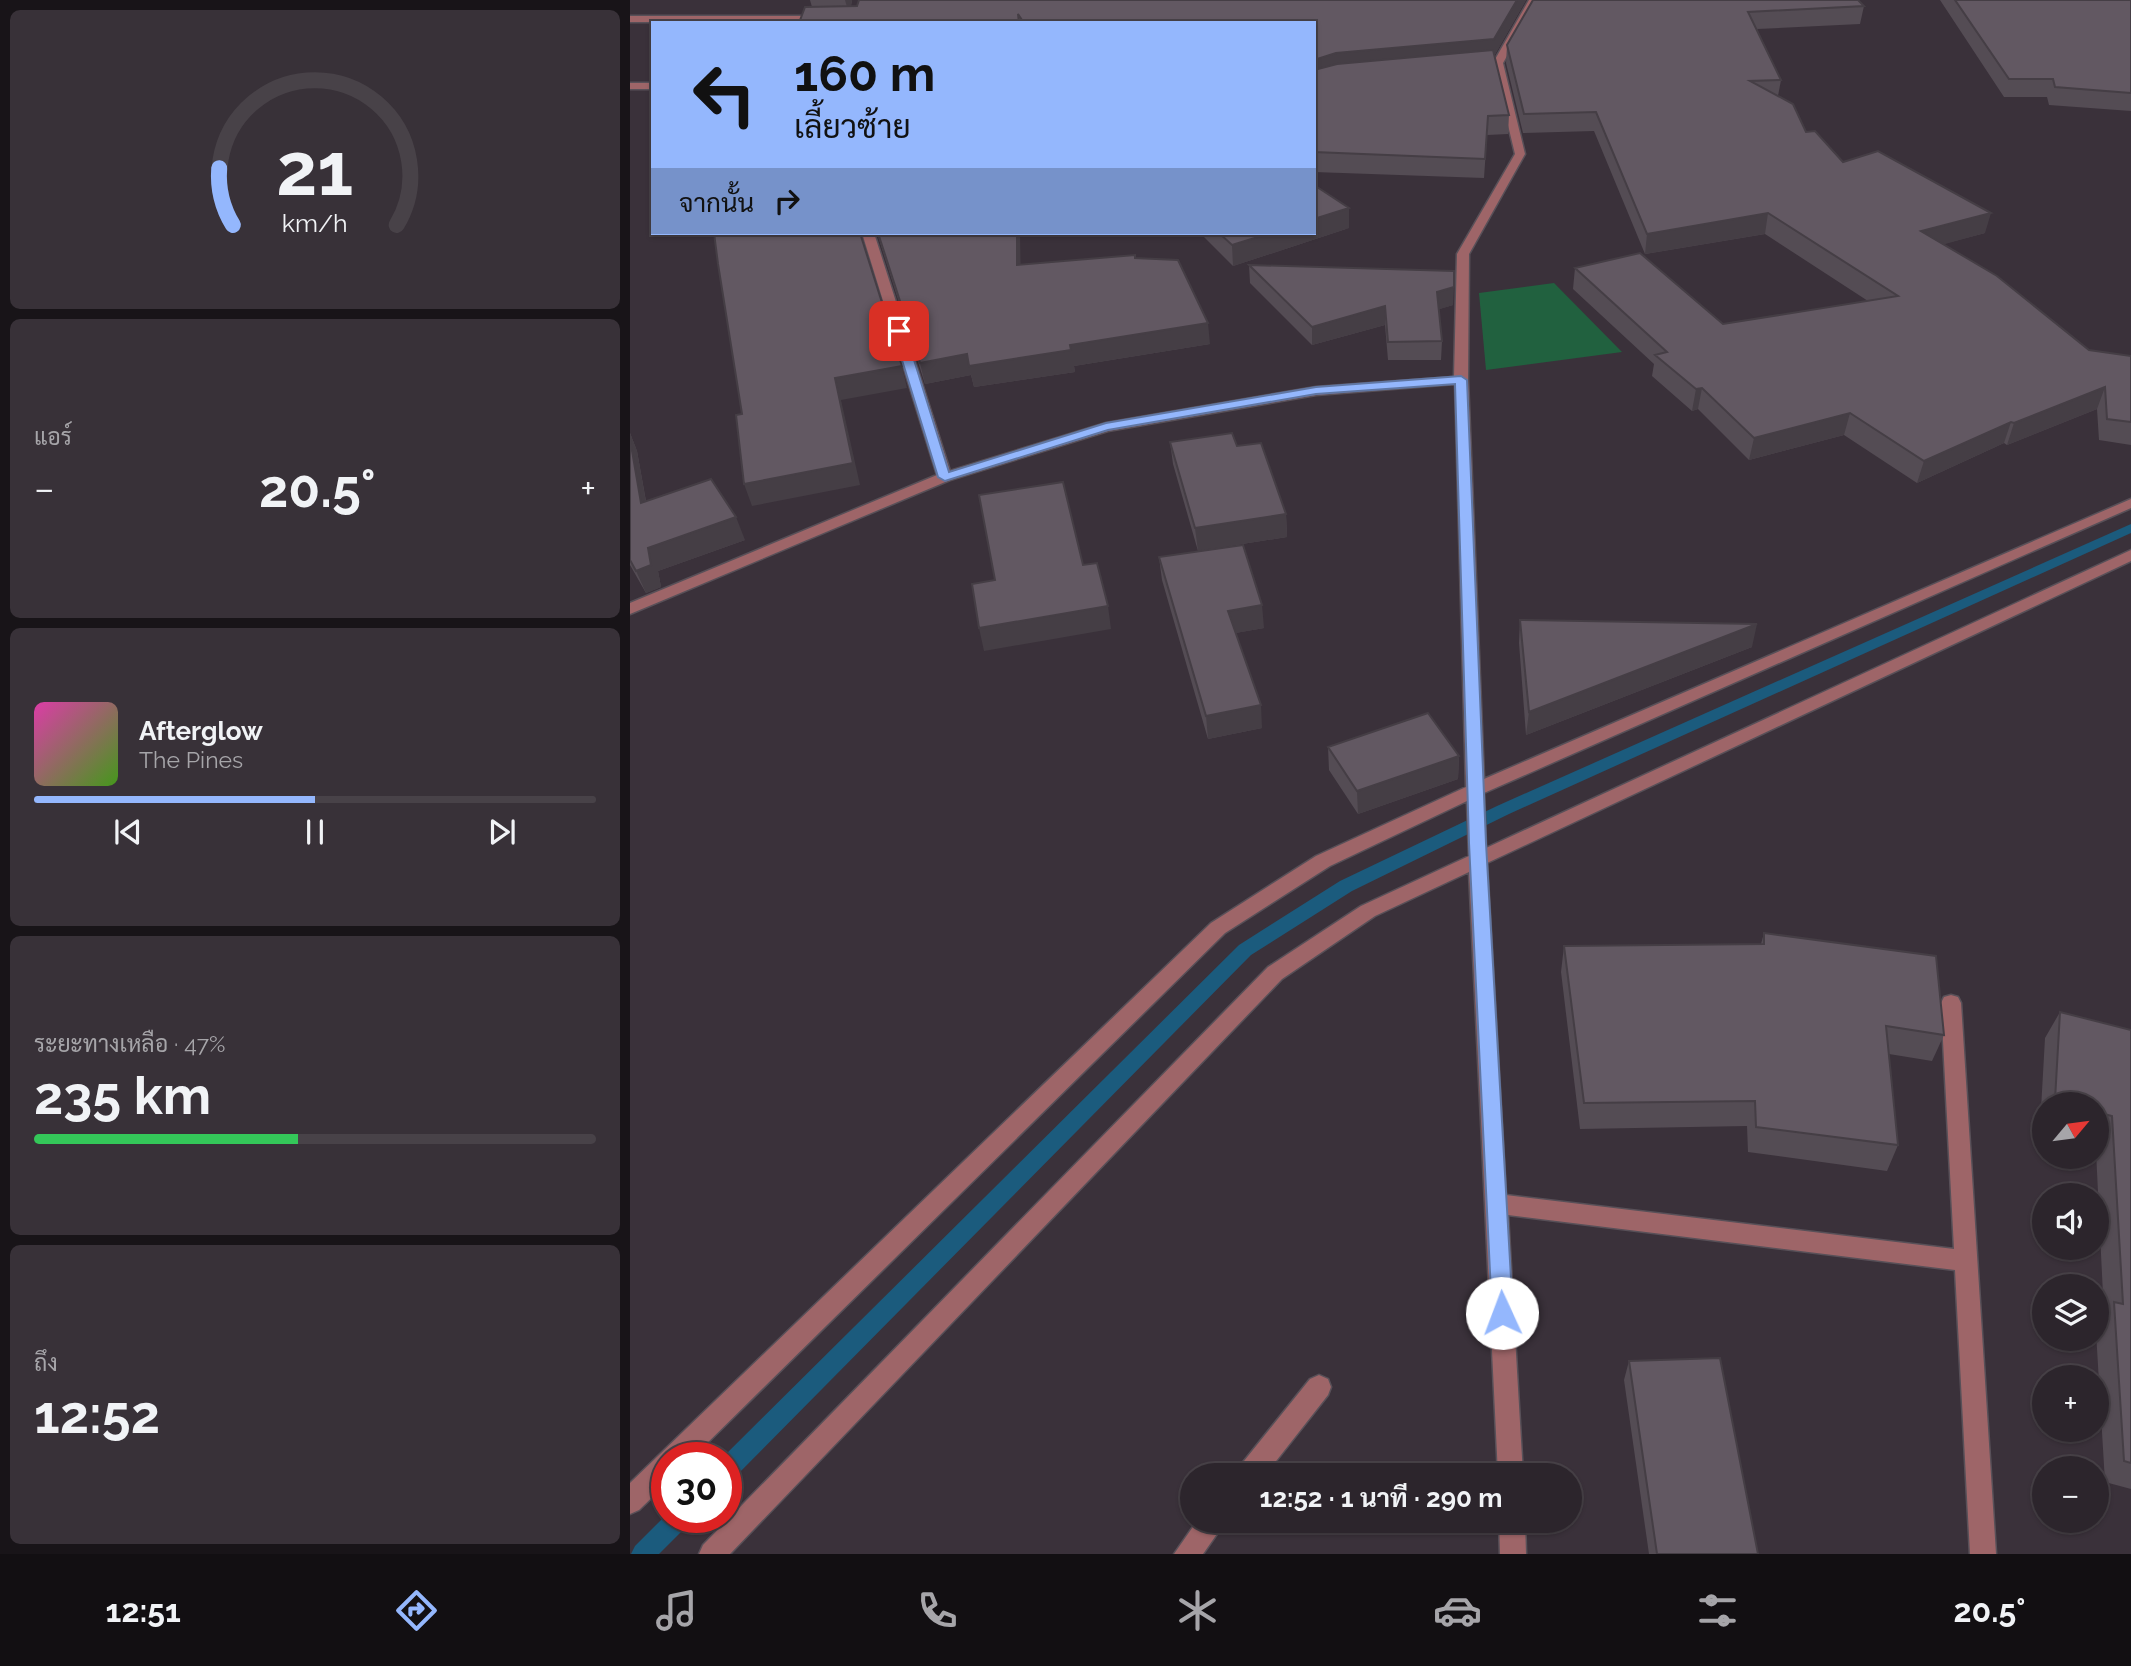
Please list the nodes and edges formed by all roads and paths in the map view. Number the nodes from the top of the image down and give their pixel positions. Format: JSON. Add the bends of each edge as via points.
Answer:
{"nodes":[{"id":1,"x":1534,"y":0,"type":"edge"},
{"id":2,"x":630,"y":19,"type":"edge"},
{"id":3,"x":842,"y":19,"type":"edge"},
{"id":4,"x":1498,"y":63,"type":"junction"},
{"id":5,"x":1484,"y":64,"type":"edge"},
{"id":6,"x":630,"y":86,"type":"edge"},
{"id":7,"x":651,"y":86,"type":"edge"},
{"id":8,"x":869,"y":235,"type":"edge"},
{"id":9,"x":1461,"y":380,"type":"junction"},
{"id":10,"x":945,"y":477,"type":"junction"},
{"id":11,"x":2131,"y":503,"type":"edge"},
{"id":12,"x":2131,"y":555,"type":"edge"},
{"id":13,"x":630,"y":609,"type":"edge"},
{"id":14,"x":1476,"y":800,"type":"junction"},
{"id":15,"x":1478,"y":851,"type":"junction"},
{"id":16,"x":1951,"y":1003,"type":"dead end"},
{"id":17,"x":1498,"y":1204,"type":"junction"},
{"id":18,"x":1965,"y":1261,"type":"junction"},
{"id":19,"x":1319,"y":1387,"type":"dead end"},
{"id":20,"x":690,"y":1442,"type":"edge"},
{"id":21,"x":1259,"y":1463,"type":"edge"},
{"id":22,"x":1509,"y":1463,"type":"edge"},
{"id":23,"x":651,"y":1481,"type":"edge"},
{"id":24,"x":630,"y":1501,"type":"edge"},
{"id":25,"x":1204,"y":1533,"type":"edge"},
{"id":26,"x":1512,"y":1533,"type":"edge"},
{"id":27,"x":712,"y":1554,"type":"edge"},
{"id":28,"x":1187,"y":1554,"type":"edge"},
{"id":29,"x":1513,"y":1554,"type":"edge"},
{"id":30,"x":1983,"y":1554,"type":"edge"}],
"edges":[{"from":1,"to":4,"type":"street"},
{"from":2,"to":3,"type":"street"},
{"from":4,"to":5,"type":"street"},
{"from":4,"to":9,"type":"street","via":[[1520,154],[1463,254]]},
{"from":6,"to":7,"type":"street"},
{"from":8,"to":10,"type":"street"},
{"from":9,"to":10,"type":"street","via":[[1316,391],[1106,427]]},
{"from":9,"to":14,"type":"street"},
{"from":10,"to":13,"type":"street"},
{"from":11,"to":14,"type":"street"},
{"from":12,"to":15,"type":"street"},
{"from":14,"to":15,"type":"street"},
{"from":14,"to":20,"type":"street","via":[[1323,861],[1218,928]]},
{"from":15,"to":17,"type":"street"},
{"from":15,"to":27,"type":"street","via":[[1368,911],[1275,973]]},
{"from":16,"to":18,"type":"street"},
{"from":17,"to":18,"type":"street"},
{"from":17,"to":22,"type":"street"},
{"from":18,"to":30,"type":"street"},
{"from":19,"to":21,"type":"street"},
{"from":23,"to":24,"type":"street"},
{"from":25,"to":28,"type":"street"},
{"from":26,"to":29,"type":"street"}]}
